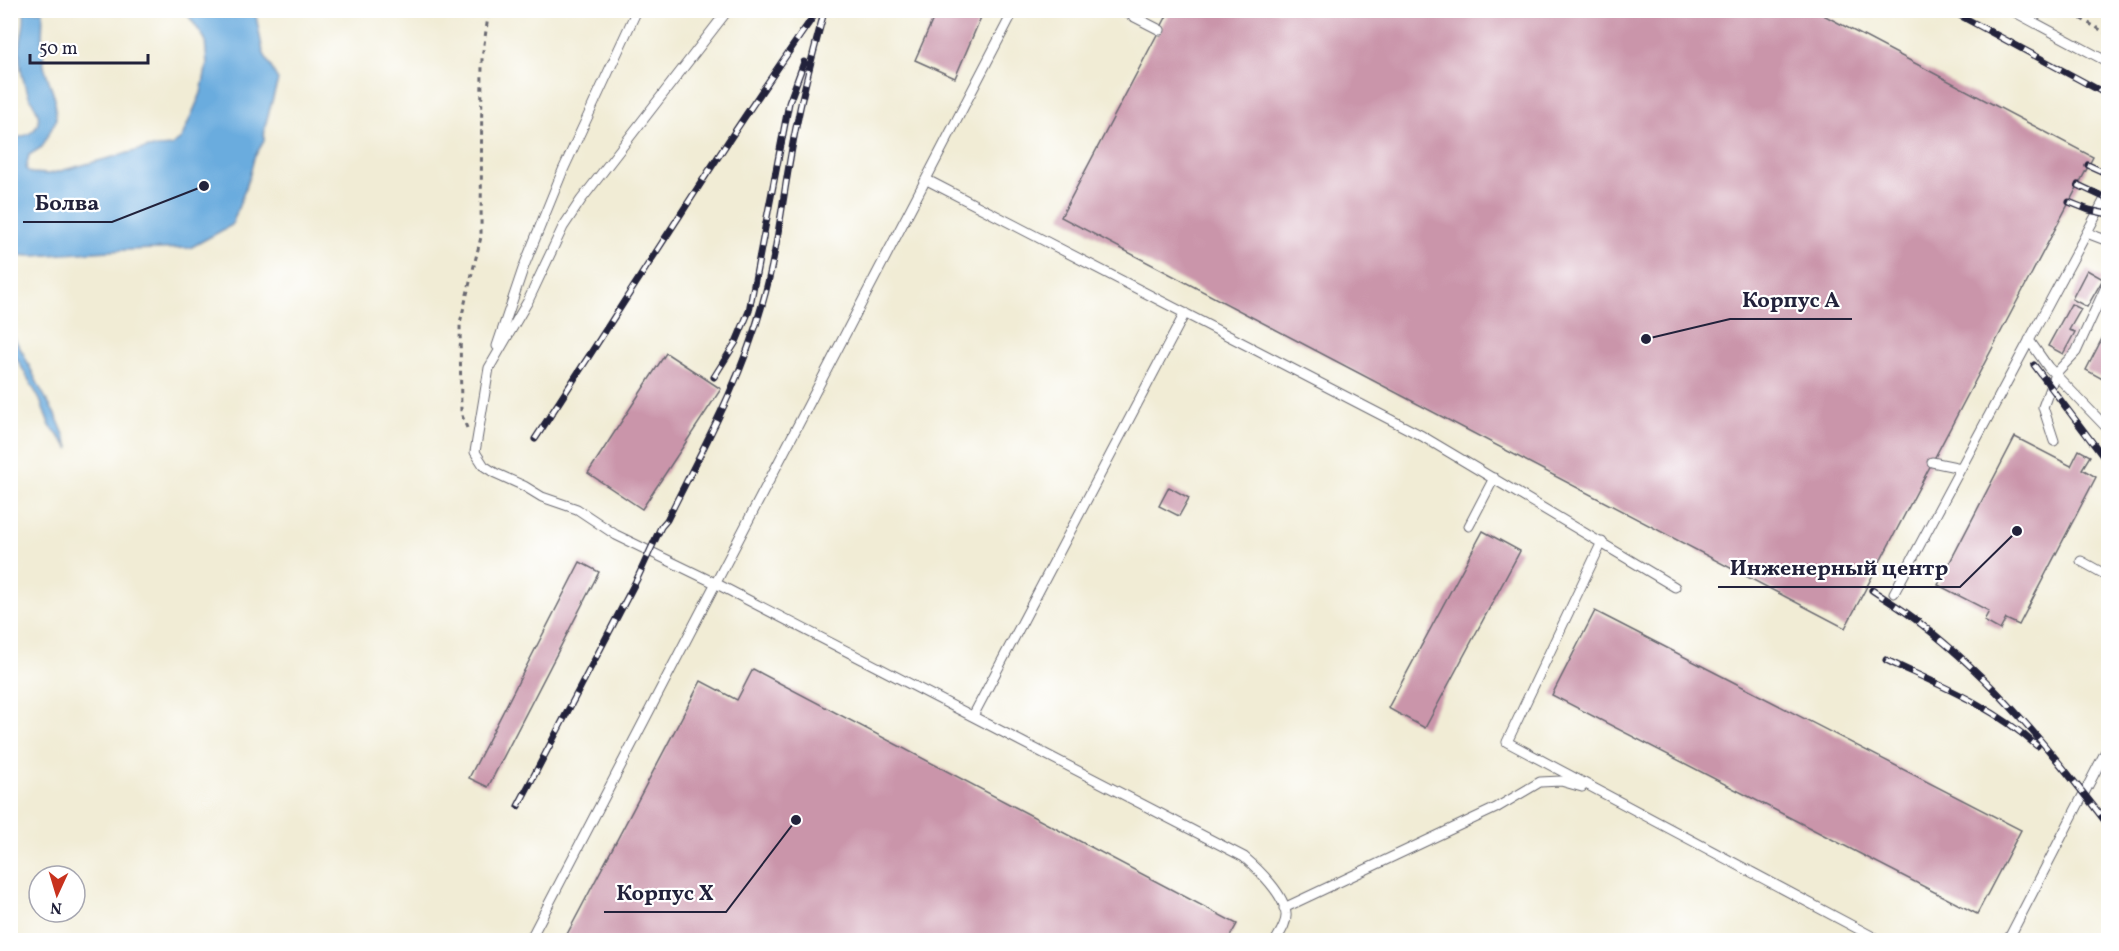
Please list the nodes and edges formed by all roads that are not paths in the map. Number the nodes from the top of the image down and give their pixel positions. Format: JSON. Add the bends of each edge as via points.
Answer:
{"nodes":[{"id":1,"x":637,"y":10,"type":"edge"},
{"id":2,"x":728,"y":10,"type":"edge"},
{"id":3,"x":1014,"y":10,"type":"edge"},
{"id":4,"x":1121,"y":10,"type":"edge"},
{"id":5,"x":2011,"y":10,"type":"edge"},
{"id":6,"x":1160,"y":30,"type":"dead end"},
{"id":7,"x":2109,"y":62,"type":"edge"},
{"id":8,"x":927,"y":180,"type":"junction"},
{"id":9,"x":2109,"y":193,"type":"edge"},
{"id":10,"x":2087,"y":233,"type":"junction"},
{"id":11,"x":2109,"y":241,"type":"edge"},
{"id":12,"x":2109,"y":282,"type":"edge"},
{"id":13,"x":1185,"y":313,"type":"junction"},
{"id":14,"x":2029,"y":340,"type":"junction"},
{"id":15,"x":489,"y":368,"type":"junction"},
{"id":16,"x":2055,"y":374,"type":"junction"},
{"id":17,"x":2109,"y":429,"type":"edge"},
{"id":18,"x":2054,"y":441,"type":"dead end"},
{"id":19,"x":1932,"y":462,"type":"dead end"},
{"id":20,"x":1961,"y":468,"type":"junction"},
{"id":21,"x":1494,"y":478,"type":"junction"},
{"id":22,"x":1469,"y":526,"type":"dead end"},
{"id":23,"x":1602,"y":542,"type":"junction"},
{"id":24,"x":2081,"y":561,"type":"dead end"},
{"id":25,"x":2109,"y":576,"type":"edge"},
{"id":26,"x":717,"y":584,"type":"junction"},
{"id":27,"x":1675,"y":587,"type":"dead end"},
{"id":28,"x":1894,"y":593,"type":"dead end"},
{"id":29,"x":973,"y":716,"type":"junction"},
{"id":30,"x":2109,"y":747,"type":"edge"},
{"id":31,"x":1599,"y":791,"type":"junction"},
{"id":32,"x":1284,"y":908,"type":"junction"},
{"id":33,"x":530,"y":940,"type":"edge"},
{"id":34,"x":1276,"y":940,"type":"edge"},
{"id":35,"x":1879,"y":940,"type":"edge"},
{"id":36,"x":2008,"y":940,"type":"edge"}],
"edges":[{"from":1,"to":15,"type":"lane","via":[[563,170]]},
{"from":2,"to":15,"type":"lane","via":[[575,209]]},
{"from":3,"to":8,"type":"lane"},
{"from":4,"to":6,"type":"lane"},
{"from":5,"to":7,"type":"lane"},
{"from":8,"to":13,"type":"lane"},
{"from":8,"to":26,"type":"lane"},
{"from":9,"to":10,"type":"lane"},
{"from":10,"to":11,"type":"lane"},
{"from":10,"to":14,"type":"lane"},
{"from":12,"to":16,"type":"lane","via":[[2076,352]]},
{"from":13,"to":21,"type":"lane","via":[[1422,436]]},
{"from":13,"to":29,"type":"lane"},
{"from":14,"to":16,"type":"lane"},
{"from":14,"to":20,"type":"lane"},
{"from":15,"to":26,"type":"lane","via":[[475,452],[484,466],[542,497],[577,509],[616,535]]},
{"from":16,"to":17,"type":"lane"},
{"from":16,"to":18,"type":"lane","via":[[2043,407]]},
{"from":19,"to":20,"type":"lane"},
{"from":20,"to":28,"type":"lane"},
{"from":21,"to":22,"type":"lane"},
{"from":21,"to":23,"type":"lane"},
{"from":23,"to":27,"type":"lane"},
{"from":23,"to":31,"type":"lane","via":[[1507,742]]},
{"from":24,"to":25,"type":"lane"},
{"from":26,"to":29,"type":"lane"},
{"from":26,"to":33,"type":"lane"},
{"from":29,"to":32,"type":"lane","via":[[1245,857],[1262,873]]},
{"from":30,"to":36,"type":"lane"},
{"from":31,"to":32,"type":"lane","via":[[1561,781],[1540,782],[1496,808]]},
{"from":31,"to":35,"type":"lane"},
{"from":32,"to":34,"type":"lane","via":[[1284,925]]}]}
